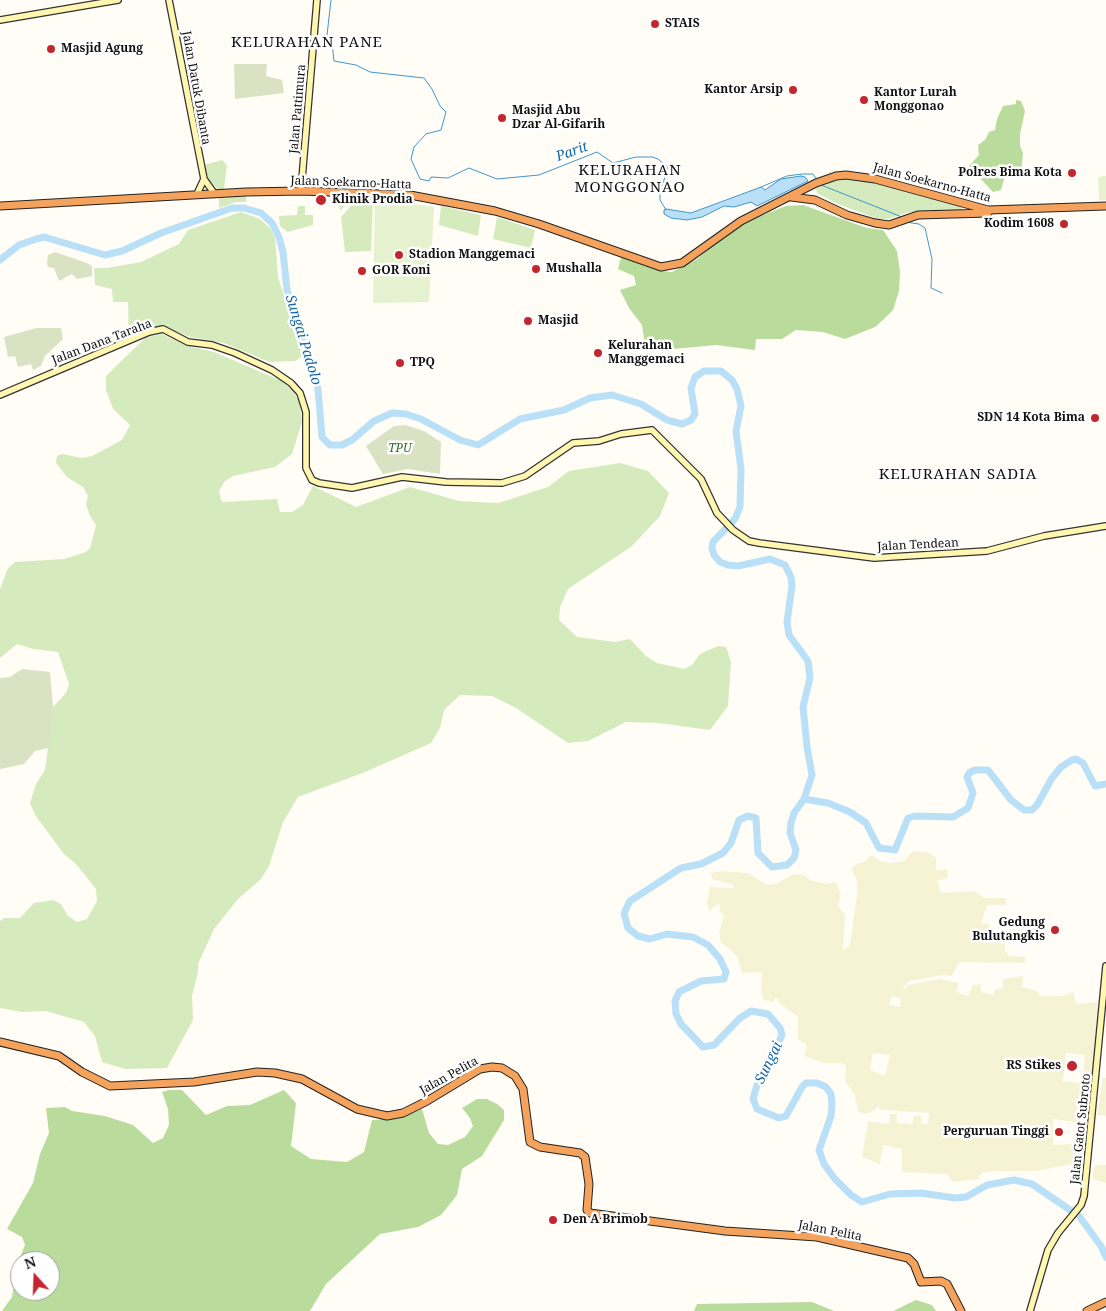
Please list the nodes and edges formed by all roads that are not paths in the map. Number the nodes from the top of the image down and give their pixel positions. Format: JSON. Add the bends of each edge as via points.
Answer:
{"nodes":[{"id":1,"x":118,"y":0,"type":"edge"},
{"id":2,"x":169,"y":0,"type":"edge"},
{"id":3,"x":317,"y":0,"type":"edge"},
{"id":4,"x":0,"y":20,"type":"edge"},
{"id":5,"x":204,"y":179,"type":"junction"},
{"id":6,"x":817,"y":183,"type":"junction"},
{"id":7,"x":301,"y":191,"type":"junction"},
{"id":8,"x":214,"y":193,"type":"junction"},
{"id":9,"x":197,"y":194,"type":"junction"},
{"id":10,"x":790,"y":197,"type":"junction"},
{"id":11,"x":815,"y":200,"type":"junction"},
{"id":12,"x":0,"y":206,"type":"edge"},
{"id":13,"x":1106,"y":207,"type":"edge"},
{"id":14,"x":1055,"y":208,"type":"junction"},
{"id":15,"x":0,"y":395,"type":"edge"},
{"id":16,"x":721,"y":517,"type":"joint"},
{"id":17,"x":1106,"y":526,"type":"edge"},
{"id":18,"x":1106,"y":966,"type":"edge"},
{"id":19,"x":1106,"y":996,"type":"edge"},
{"id":20,"x":0,"y":1042,"type":"edge"},
{"id":21,"x":1080,"y":1208,"type":"junction"},
{"id":22,"x":1106,"y":1302,"type":"edge"},
{"id":23,"x":961,"y":1311,"type":"edge"},
{"id":24,"x":1032,"y":1311,"type":"edge"},
{"id":25,"x":1087,"y":1311,"type":"edge"}],
"edges":[{"from":1,"to":4,"type":"street"},
{"from":2,"to":5,"type":"street","name":"Jalan Datuk Dibanta"},
{"from":3,"to":7,"type":"street","name":"Jalan Pattimura"},
{"from":5,"to":8,"type":"street","name":"Jalan Datuk Dibanta"},
{"from":5,"to":9,"type":"street"},
{"from":6,"to":10,"type":"highway","name":"Jalan Soekarno-Hatta"},
{"from":6,"to":11,"type":"highway"},
{"from":6,"to":14,"type":"highway","name":"Jalan Soekarno-Hatta","via":[[846,174],[988,210]]},
{"from":7,"to":8,"type":"highway","name":"Jalan Soekarno-Hatta"},
{"from":7,"to":10,"type":"highway","name":"Jalan Soekarno-Hatta","via":[[410,195],[495,211],[662,268],[682,263],[741,221]]},
{"from":8,"to":9,"type":"highway","name":"Jalan Soekarno-Hatta"},
{"from":9,"to":12,"type":"highway","name":"Jalan Soekarno-Hatta"},
{"from":10,"to":11,"type":"highway","name":"Jalan Soekarno-Hatta"},
{"from":11,"to":14,"type":"highway","name":"Jalan Soekarno-Hatta","via":[[847,215],[889,225],[918,215]]},
{"from":13,"to":14,"type":"highway","name":"Jalan Soekarno-Hatta"},
{"from":15,"to":16,"type":"street","name":"Jalan Dana Taraha","via":[[163,329],[188,342],[212,345],[235,353],[291,383],[300,393],[306,412],[306,468],[312,480],[319,483],[360,488],[402,477],[502,483],[524,476],[573,442],[599,441],[652,430],[706,485]]},
{"from":16,"to":17,"type":"street","name":"Jalan Tendean","via":[[750,541],[874,558],[987,551],[1044,536]]},
{"from":18,"to":21,"type":"street","name":"Jalan Gatot Subroto","via":[[1086,1183]]},
{"from":19,"to":21,"type":"street","name":"Jalan Gatot Subroto","via":[[1088,1189]]},
{"from":20,"to":23,"type":"highway","name":"Jalan Pelita","via":[[59,1056],[110,1086],[194,1082],[241,1073],[276,1073],[302,1079],[357,1109],[387,1116],[403,1113],[428,1101],[480,1069],[502,1068],[515,1076],[523,1089],[530,1142],[584,1156],[589,1184],[587,1210],[590,1213],[725,1231],[817,1237],[908,1258],[921,1282],[941,1281],[947,1284]]},
{"from":21,"to":24,"type":"street","name":"Jalan Gatot Subroto","via":[[1052,1241]]},
{"from":22,"to":25,"type":"highway"}]}
